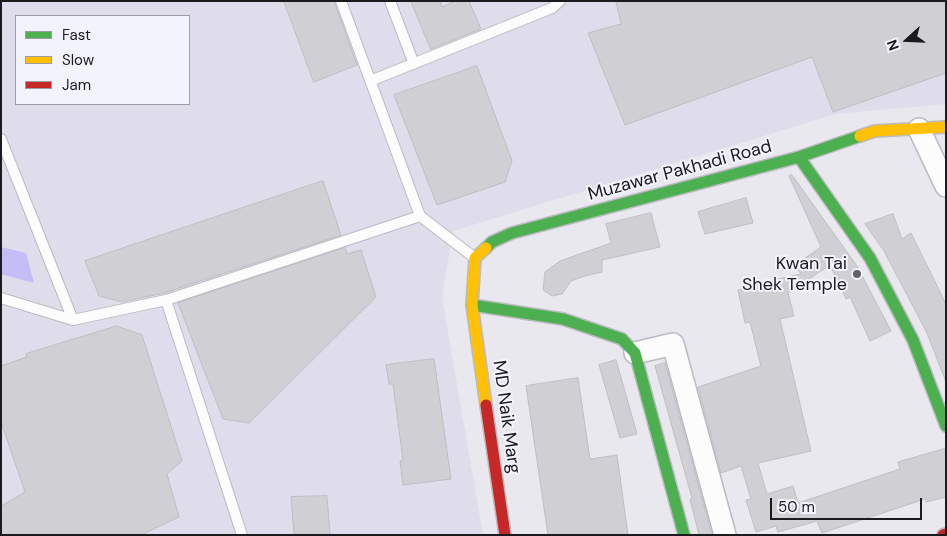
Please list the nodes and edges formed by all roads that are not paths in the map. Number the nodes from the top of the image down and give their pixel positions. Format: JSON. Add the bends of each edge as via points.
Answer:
{"nodes":[{"id":1,"x":341,"y":1,"type":"edge"},
{"id":2,"x":390,"y":1,"type":"edge"},
{"id":3,"x":560,"y":1,"type":"edge"},
{"id":4,"x":414,"y":64,"type":"junction"},
{"id":5,"x":370,"y":81,"type":"junction"},
{"id":6,"x":946,"y":127,"type":"edge"},
{"id":7,"x":919,"y":130,"type":"junction"},
{"id":8,"x":1,"y":139,"type":"edge"},
{"id":9,"x":798,"y":157,"type":"junction"},
{"id":10,"x":946,"y":186,"type":"edge"},
{"id":11,"x":420,"y":216,"type":"junction"},
{"id":12,"x":476,"y":258,"type":"junction"},
{"id":13,"x":1,"y":298,"type":"edge"},
{"id":14,"x":166,"y":300,"type":"junction"},
{"id":15,"x":472,"y":304,"type":"junction"},
{"id":16,"x":72,"y":320,"type":"junction"},
{"id":17,"x":636,"y":353,"type":"junction"},
{"id":18,"x":946,"y":426,"type":"edge"},
{"id":19,"x":242,"y":535,"type":"edge"},
{"id":20,"x":505,"y":535,"type":"edge"},
{"id":21,"x":684,"y":535,"type":"edge"},
{"id":22,"x":725,"y":535,"type":"edge"}],
"edges":[{"from":1,"to":5,"type":"lane"},
{"from":2,"to":4,"type":"lane"},
{"from":3,"to":4,"type":"lane","via":[[552,8]]},
{"from":4,"to":5,"type":"lane"},
{"from":5,"to":11,"type":"lane"},
{"from":6,"to":7,"type":"street","name":"Muzawar Pakhadi Road"},
{"from":7,"to":9,"type":"street","name":"Muzawar Pakhadi Road","via":[[875,131]]},
{"from":7,"to":10,"type":"street"},
{"from":8,"to":16,"type":"lane"},
{"from":9,"to":12,"type":"street","name":"Muzawar Pakhadi Road","via":[[512,233],[492,242]]},
{"from":9,"to":18,"type":"street","via":[[870,258],[913,340]]},
{"from":11,"to":12,"type":"lane"},
{"from":11,"to":14,"type":"lane"},
{"from":12,"to":15,"type":"street"},
{"from":13,"to":16,"type":"lane"},
{"from":14,"to":16,"type":"lane"},
{"from":14,"to":19,"type":"lane"},
{"from":15,"to":17,"type":"street","via":[[563,319],[622,339]]},
{"from":15,"to":20,"type":"street","name":"MD Naik Marg"},
{"from":17,"to":21,"type":"street"},
{"from":17,"to":22,"type":"street","via":[[672,344]]}]}
